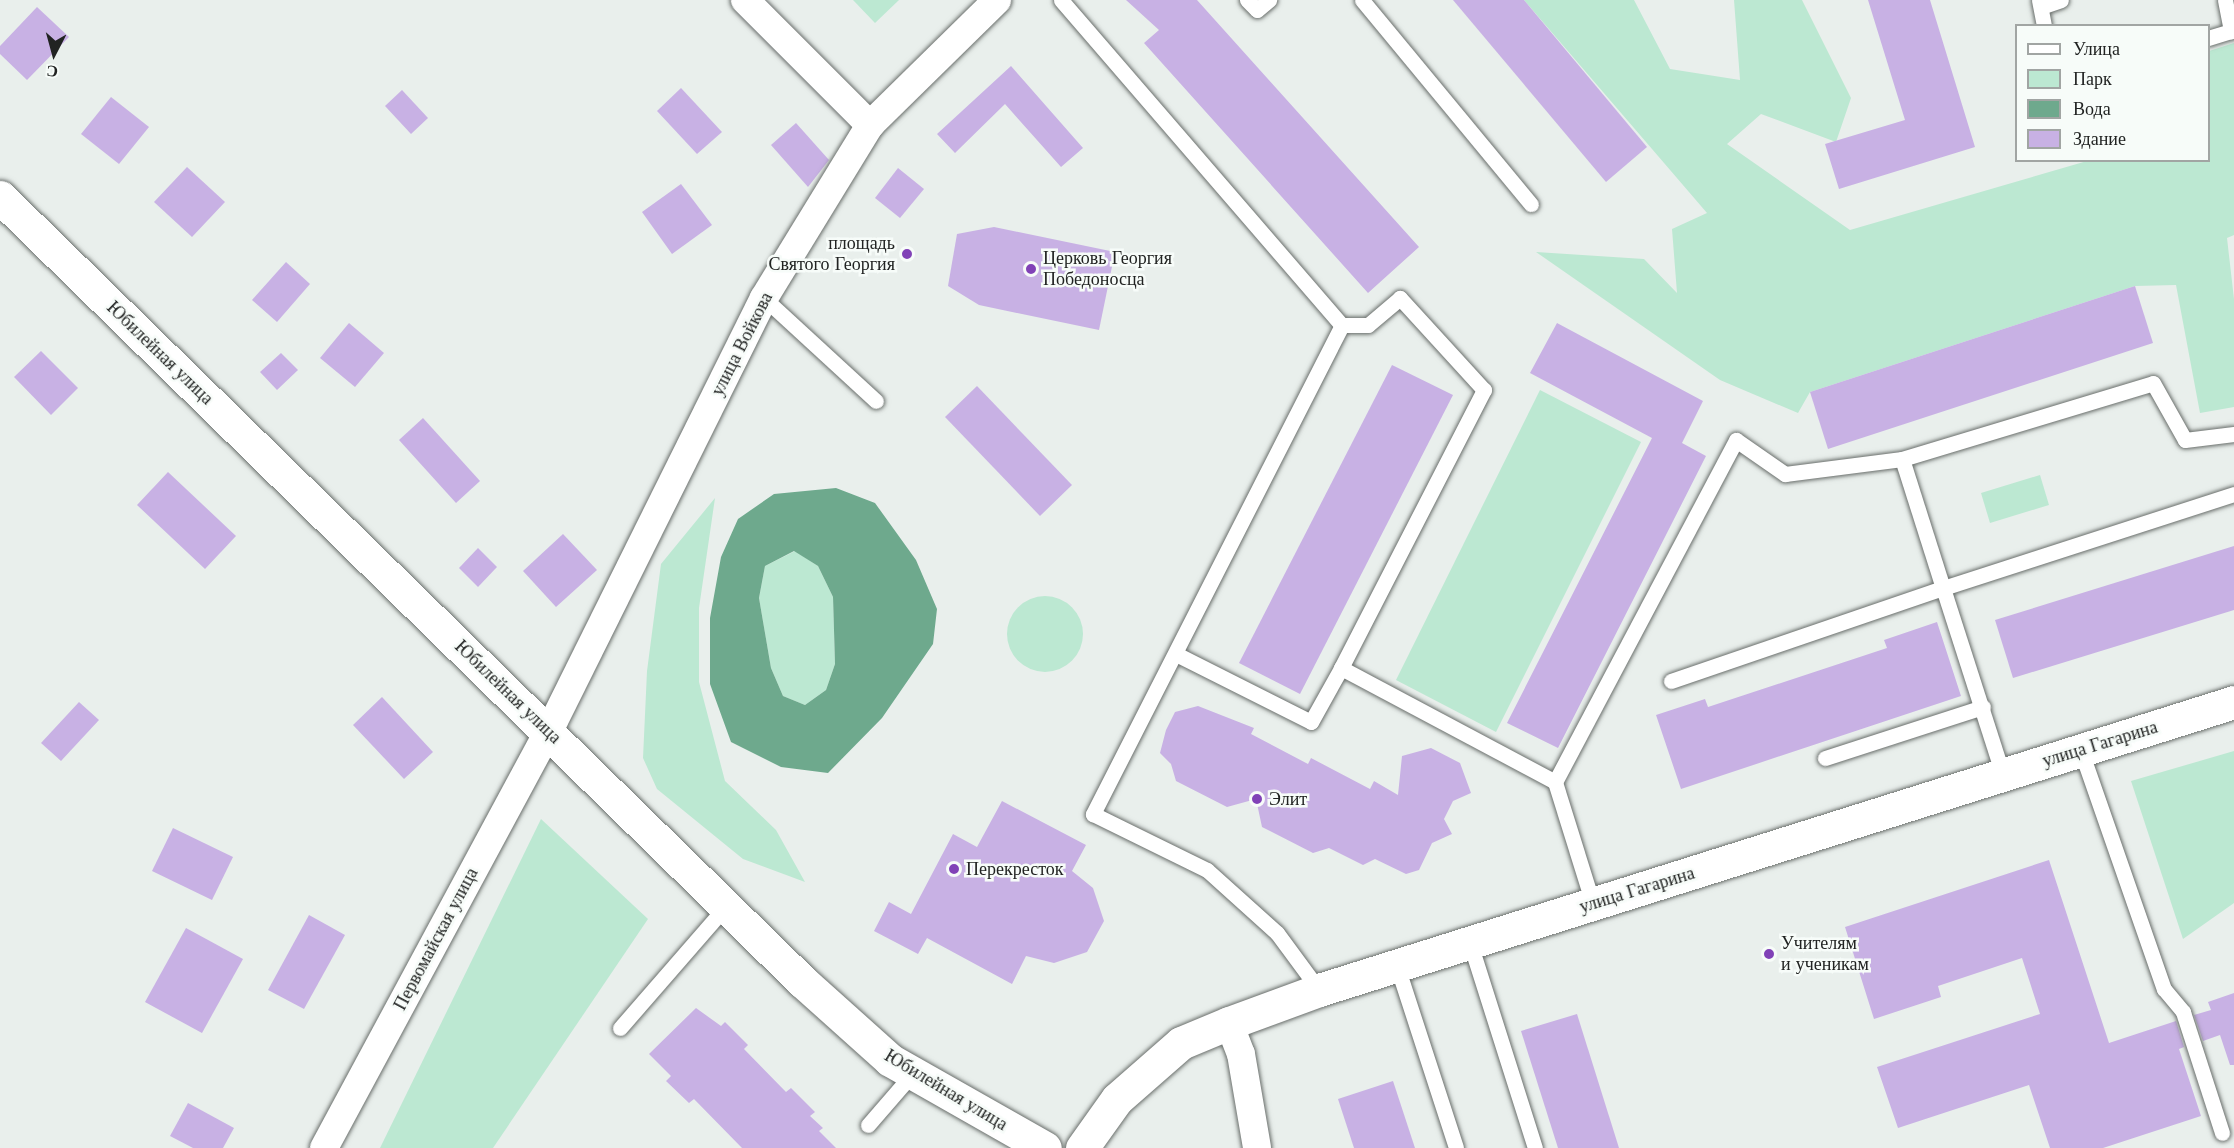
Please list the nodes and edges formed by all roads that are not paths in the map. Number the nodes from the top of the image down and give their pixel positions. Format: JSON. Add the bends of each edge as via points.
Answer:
{"nodes":[{"id":1,"x":745,"y":0,"type":"edge"},
{"id":2,"x":997,"y":0,"type":"edge"},
{"id":3,"x":1060,"y":0,"type":"edge"},
{"id":4,"x":1247,"y":0,"type":"edge"},
{"id":5,"x":1269,"y":0,"type":"edge"},
{"id":6,"x":1362,"y":0,"type":"edge"},
{"id":7,"x":2061,"y":0,"type":"edge"},
{"id":8,"x":2225,"y":0,"type":"edge"},
{"id":9,"x":2040,"y":4,"type":"edge"},
{"id":10,"x":2044,"y":24,"type":"edge"},
{"id":11,"x":2232,"y":31,"type":"edge"},
{"id":12,"x":2210,"y":37,"type":"edge"},
{"id":13,"x":870,"y":125,"type":"junction"},
{"id":14,"x":0,"y":197,"type":"edge"},
{"id":15,"x":1531,"y":204,"type":"dead end"},
{"id":16,"x":764,"y":298,"type":"junction"},
{"id":17,"x":1342,"y":326,"type":"junction"},
{"id":18,"x":876,"y":401,"type":"dead end"},
{"id":19,"x":2234,"y":434,"type":"edge"},
{"id":20,"x":1902,"y":459,"type":"junction"},
{"id":21,"x":2234,"y":494,"type":"edge"},
{"id":22,"x":1943,"y":588,"type":"junction"},
{"id":23,"x":1176,"y":654,"type":"junction"},
{"id":24,"x":1341,"y":668,"type":"junction"},
{"id":25,"x":1671,"y":681,"type":"dead end"},
{"id":26,"x":2234,"y":702,"type":"edge"},
{"id":27,"x":1983,"y":707,"type":"junction"},
{"id":28,"x":549,"y":731,"type":"junction"},
{"id":29,"x":2081,"y":751,"type":"junction"},
{"id":30,"x":1825,"y":758,"type":"dead end"},
{"id":31,"x":2003,"y":775,"type":"junction"},
{"id":32,"x":1555,"y":782,"type":"junction"},
{"id":33,"x":1593,"y":904,"type":"junction"},
{"id":34,"x":725,"y":907,"type":"junction"},
{"id":35,"x":1470,"y":943,"type":"junction"},
{"id":36,"x":1397,"y":966,"type":"junction"},
{"id":37,"x":1319,"y":990,"type":"junction"},
{"id":38,"x":1229,"y":1023,"type":"junction"},
{"id":39,"x":620,"y":1028,"type":"dead end"},
{"id":40,"x":913,"y":1073,"type":"junction"},
{"id":41,"x":868,"y":1125,"type":"dead end"},
{"id":42,"x":2223,"y":1133,"type":"dead end"},
{"id":43,"x":324,"y":1148,"type":"edge"},
{"id":44,"x":1045,"y":1148,"type":"edge"},
{"id":45,"x":1082,"y":1148,"type":"edge"},
{"id":46,"x":1257,"y":1148,"type":"edge"},
{"id":47,"x":1456,"y":1148,"type":"edge"},
{"id":48,"x":1535,"y":1148,"type":"edge"}],
"edges":[{"from":1,"to":13,"type":"street"},
{"from":2,"to":13,"type":"street","name":"улица Войкова"},
{"from":3,"to":17,"type":"lane"},
{"from":4,"to":5,"type":"lane","via":[[1257,10]]},
{"from":6,"to":15,"type":"lane"},
{"from":7,"to":9,"type":"lane"},
{"from":8,"to":11,"type":"lane"},
{"from":9,"to":10,"type":"lane"},
{"from":11,"to":12,"type":"lane"},
{"from":13,"to":16,"type":"street","name":"улица Войкова"},
{"from":14,"to":28,"type":"street","name":"Юбилейная улица"},
{"from":16,"to":18,"type":"lane"},
{"from":16,"to":28,"type":"street","name":"улица Войкова"},
{"from":17,"to":23,"type":"lane"},
{"from":17,"to":24,"type":"lane","via":[[1368,325],[1400,298],[1484,390]]},
{"from":19,"to":20,"type":"lane","via":[[2186,440],[2153,383]]},
{"from":20,"to":22,"type":"lane"},
{"from":20,"to":32,"type":"lane","via":[[1785,474],[1736,440]]},
{"from":21,"to":22,"type":"lane"},
{"from":22,"to":25,"type":"lane"},
{"from":22,"to":27,"type":"lane"},
{"from":23,"to":24,"type":"lane","via":[[1311,722]]},
{"from":23,"to":37,"type":"lane","via":[[1093,814],[1207,870],[1277,933]]},
{"from":24,"to":32,"type":"lane"},
{"from":26,"to":29,"type":"street","name":"улица Гагарина"},
{"from":27,"to":30,"type":"lane"},
{"from":27,"to":31,"type":"lane"},
{"from":28,"to":34,"type":"street","name":"Юбилейная улица"},
{"from":28,"to":43,"type":"street","name":"Первомайская улица"},
{"from":29,"to":31,"type":"street","name":"улица Гагарина"},
{"from":29,"to":42,"type":"lane","via":[[2164,989],[2183,1012]]},
{"from":31,"to":33,"type":"street","name":"улица Гагарина"},
{"from":32,"to":33,"type":"lane"},
{"from":33,"to":35,"type":"street","name":"улица Гагарина"},
{"from":34,"to":39,"type":"lane"},
{"from":34,"to":40,"type":"street","name":"Юбилейная улица","via":[[873,1044]]},
{"from":35,"to":36,"type":"street","name":"улица Гагарина"},
{"from":35,"to":48,"type":"lane"},
{"from":36,"to":37,"type":"street","name":"улица Гагарина"},
{"from":36,"to":47,"type":"lane"},
{"from":37,"to":38,"type":"street","name":"улица Гагарина"},
{"from":38,"to":45,"type":"street","name":"улица Гагарина","via":[[1181,1043],[1117,1100]]},
{"from":38,"to":46,"type":"street","via":[[1241,1054]]},
{"from":40,"to":41,"type":"lane"},
{"from":40,"to":44,"type":"street","name":"Юбилейная улица"}]}
